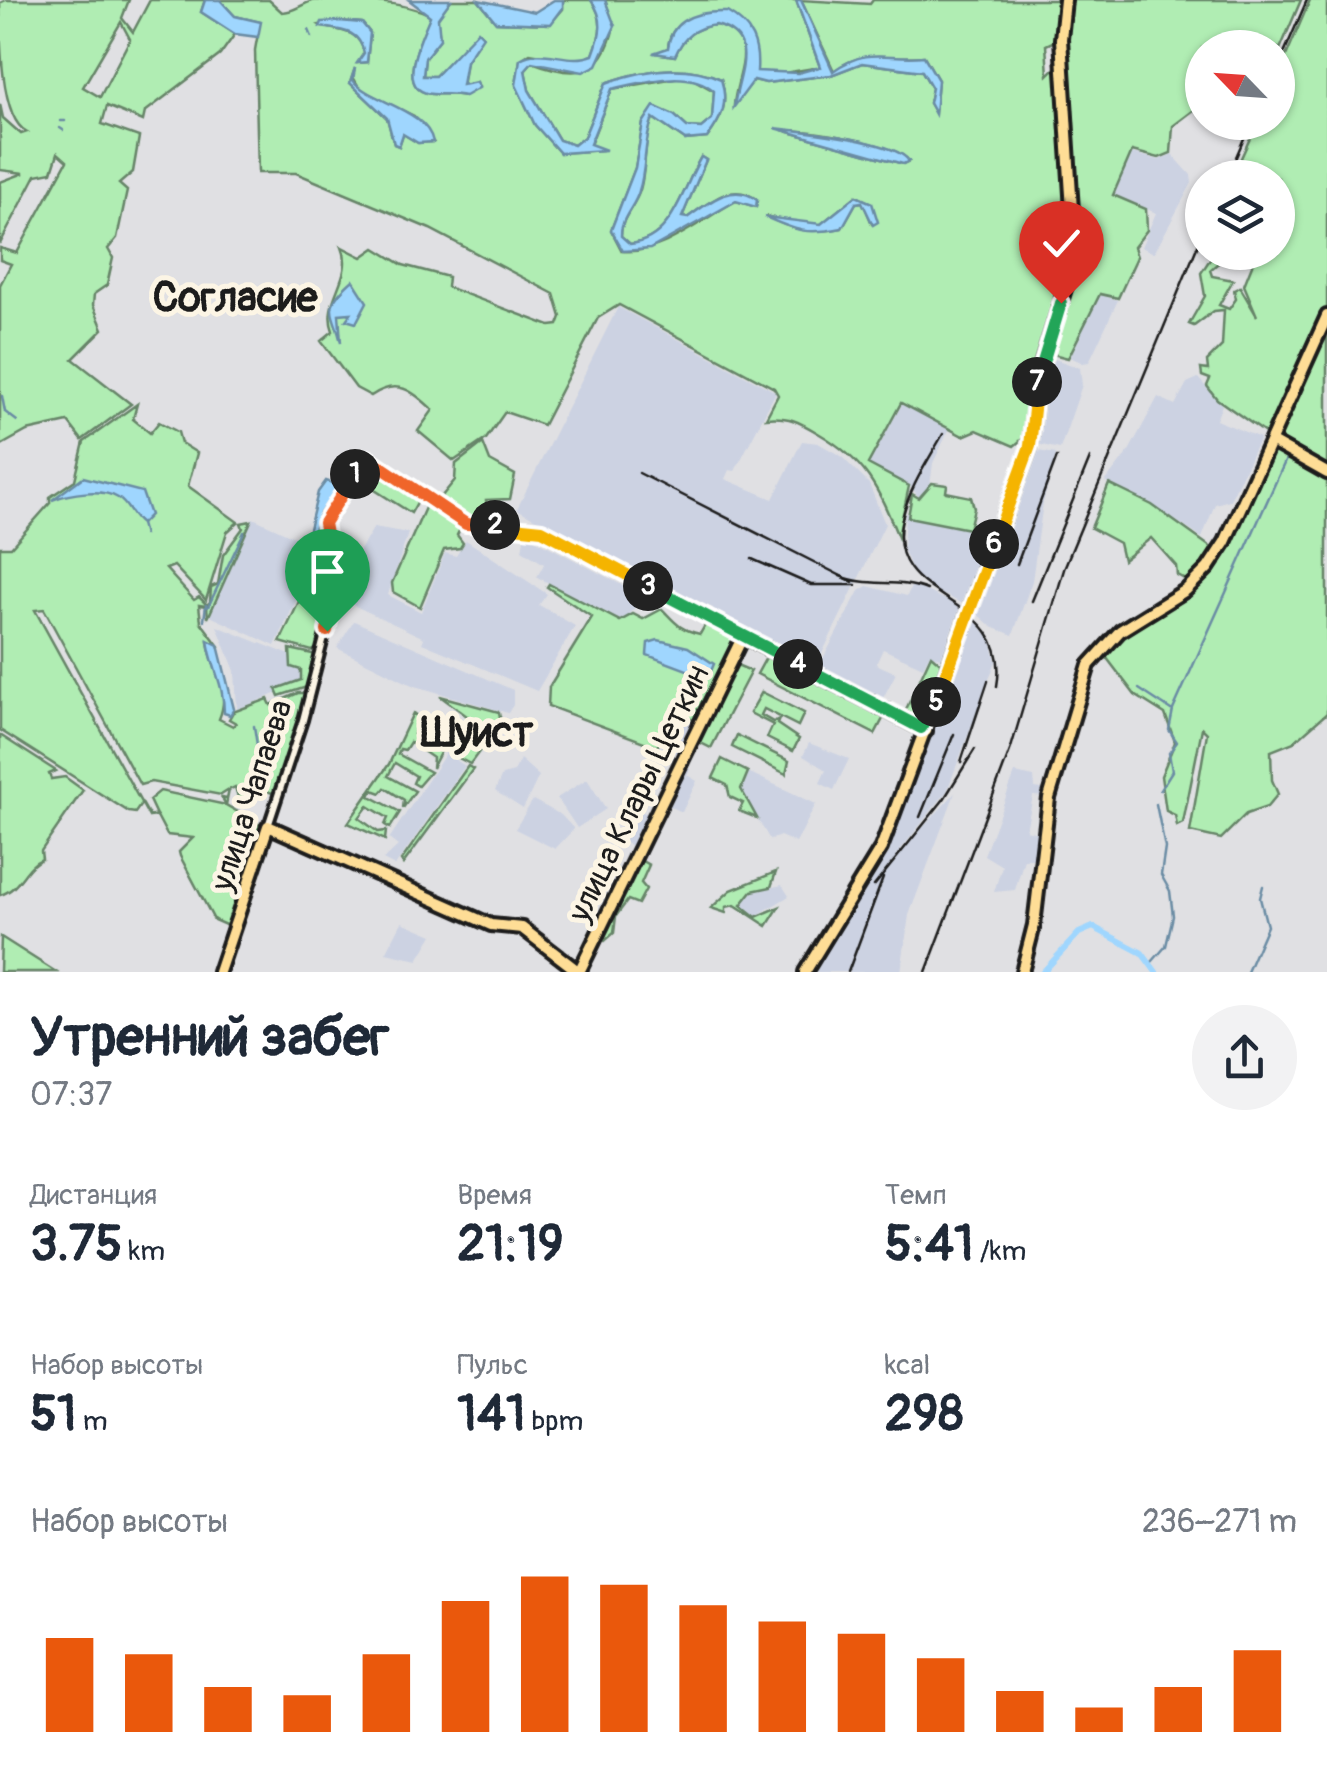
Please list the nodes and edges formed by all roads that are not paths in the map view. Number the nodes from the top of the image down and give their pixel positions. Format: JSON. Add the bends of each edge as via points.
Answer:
{"nodes":[{"id":1,"x":1064,"y":0,"type":"edge"},
{"id":2,"x":1327,"y":316,"type":"edge"},
{"id":3,"x":1272,"y":442,"type":"junction"},
{"id":4,"x":1327,"y":473,"type":"edge"},
{"id":5,"x":743,"y":636,"type":"junction"},
{"id":6,"x":924,"y":729,"type":"junction"},
{"id":7,"x":272,"y":823,"type":"junction"},
{"id":8,"x":219,"y":972,"type":"edge"},
{"id":9,"x":579,"y":972,"type":"edge"},
{"id":10,"x":802,"y":972,"type":"edge"},
{"id":11,"x":1022,"y":972,"type":"edge"}],
"edges":[{"from":1,"to":6,"type":"main road","via":[[1074,257],[1038,375],[1024,463]]},
{"from":2,"to":3,"type":"main road"},
{"from":3,"to":4,"type":"main road"},
{"from":3,"to":11,"type":"main road","via":[[1208,568],[1186,590],[1120,631],[1089,665],[1049,798]]},
{"from":5,"to":6,"type":"main road"},
{"from":5,"to":7,"type":"street","name":"улица Чапаева","via":[[542,530],[466,524],[368,458],[323,530],[336,586],[333,606]]},
{"from":5,"to":9,"type":"main road","name":"улица Клары Цеткин"},
{"from":6,"to":10,"type":"main road","via":[[865,868]]},
{"from":7,"to":8,"type":"main road","name":"улица Чапаева"},
{"from":7,"to":9,"type":"main road","name":"улица Клары Цеткин","via":[[492,925],[522,928]]}]}
